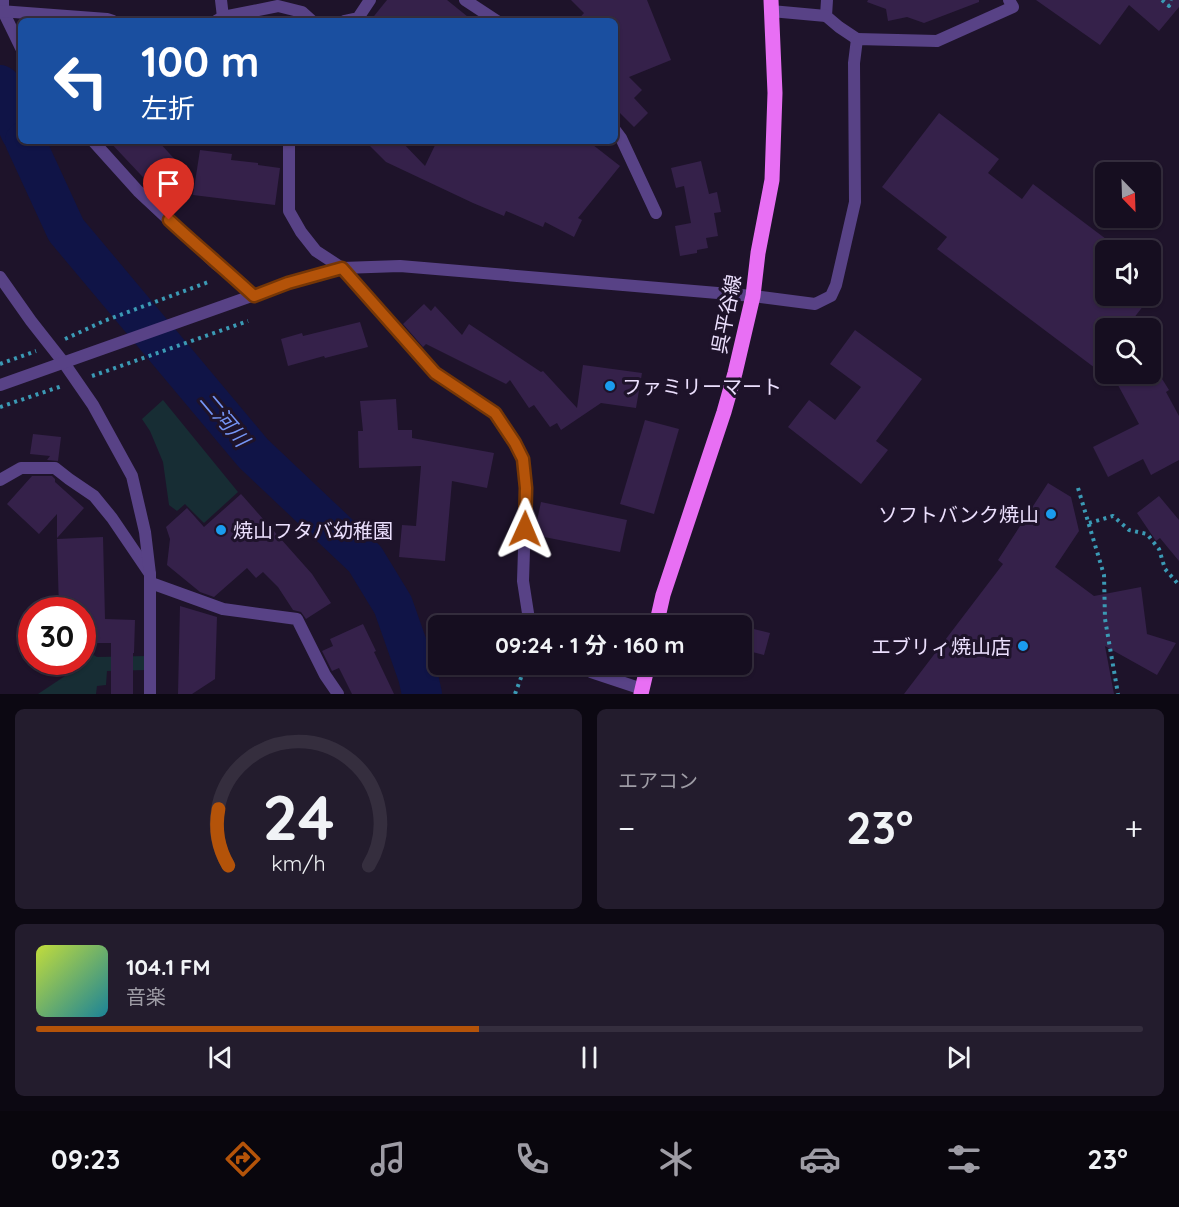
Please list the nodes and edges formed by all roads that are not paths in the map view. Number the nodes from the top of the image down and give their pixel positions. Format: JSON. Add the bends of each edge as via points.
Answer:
{"nodes":[{"id":1,"x":221,"y":0,"type":"edge"},
{"id":2,"x":370,"y":0,"type":"edge"},
{"id":3,"x":465,"y":0,"type":"edge"},
{"id":4,"x":827,"y":0,"type":"edge"},
{"id":5,"x":1009,"y":0,"type":"edge"},
{"id":6,"x":771,"y":5,"type":"edge"},
{"id":7,"x":2,"y":7,"type":"edge"},
{"id":8,"x":826,"y":16,"type":"junction"},
{"id":9,"x":98,"y":18,"type":"edge"},
{"id":10,"x":219,"y":18,"type":"edge"},
{"id":11,"x":224,"y":18,"type":"edge"},
{"id":12,"x":309,"y":18,"type":"edge"},
{"id":13,"x":358,"y":18,"type":"edge"},
{"id":14,"x":492,"y":18,"type":"edge"},
{"id":15,"x":857,"y":39,"type":"junction"},
{"id":16,"x":18,"y":42,"type":"edge"},
{"id":17,"x":618,"y":134,"type":"edge"},
{"id":18,"x":96,"y":144,"type":"edge"},
{"id":19,"x":289,"y":144,"type":"edge"},
{"id":20,"x":656,"y":213,"type":"dead end"},
{"id":21,"x":342,"y":268,"type":"junction"},
{"id":22,"x":0,"y":277,"type":"edge"},
{"id":23,"x":254,"y":296,"type":"junction"},
{"id":24,"x":753,"y":296,"type":"junction"},
{"id":25,"x":64,"y":363,"type":"junction"},
{"id":26,"x":0,"y":385,"type":"edge"},
{"id":27,"x":0,"y":480,"type":"edge"},
{"id":28,"x":151,"y":579,"type":"junction"},
{"id":29,"x":528,"y":615,"type":"edge"},
{"id":30,"x":658,"y":615,"type":"edge"},
{"id":31,"x":601,"y":675,"type":"edge"},
{"id":32,"x":646,"y":675,"type":"edge"},
{"id":33,"x":642,"y":692,"type":"edge"},
{"id":34,"x":150,"y":694,"type":"edge"},
{"id":35,"x":338,"y":694,"type":"edge"}],
"edges":[{"from":1,"to":10,"type":"street"},
{"from":2,"to":13,"type":"street"},
{"from":3,"to":14,"type":"street"},
{"from":4,"to":8,"type":"street"},
{"from":5,"to":15,"type":"street","via":[[1013,7],[937,41]]},
{"from":6,"to":8,"type":"street"},
{"from":6,"to":24,"type":"main road","name":"呉平谷線","via":[[775,93],[772,180]]},
{"from":7,"to":9,"type":"street"},
{"from":7,"to":16,"type":"street"},
{"from":8,"to":15,"type":"street"},
{"from":11,"to":12,"type":"street","via":[[278,6],[302,12]]},
{"from":15,"to":24,"type":"street","via":[[855,202],[836,285],[831,296],[815,304]]},
{"from":17,"to":20,"type":"street"},
{"from":18,"to":23,"type":"street","via":[[138,191]]},
{"from":19,"to":21,"type":"street","via":[[290,212],[316,251]]},
{"from":21,"to":23,"type":"street"},
{"from":21,"to":24,"type":"street","via":[[400,266]]},
{"from":21,"to":29,"type":"street","via":[[435,373],[495,413],[515,443],[523,459],[526,488],[523,581]]},
{"from":22,"to":25,"type":"street"},
{"from":23,"to":25,"type":"street"},
{"from":24,"to":30,"type":"main road","name":"呉平谷線","via":[[724,412]]},
{"from":25,"to":26,"type":"street"},
{"from":25,"to":28,"type":"street","via":[[93,405],[132,476],[146,532]]},
{"from":27,"to":28,"type":"street","via":[[21,468],[55,468],[94,496]]},
{"from":28,"to":34,"type":"street"},
{"from":28,"to":35,"type":"street","via":[[223,609],[297,619]]},
{"from":31,"to":33,"type":"street"},
{"from":32,"to":33,"type":"main road"}]}
